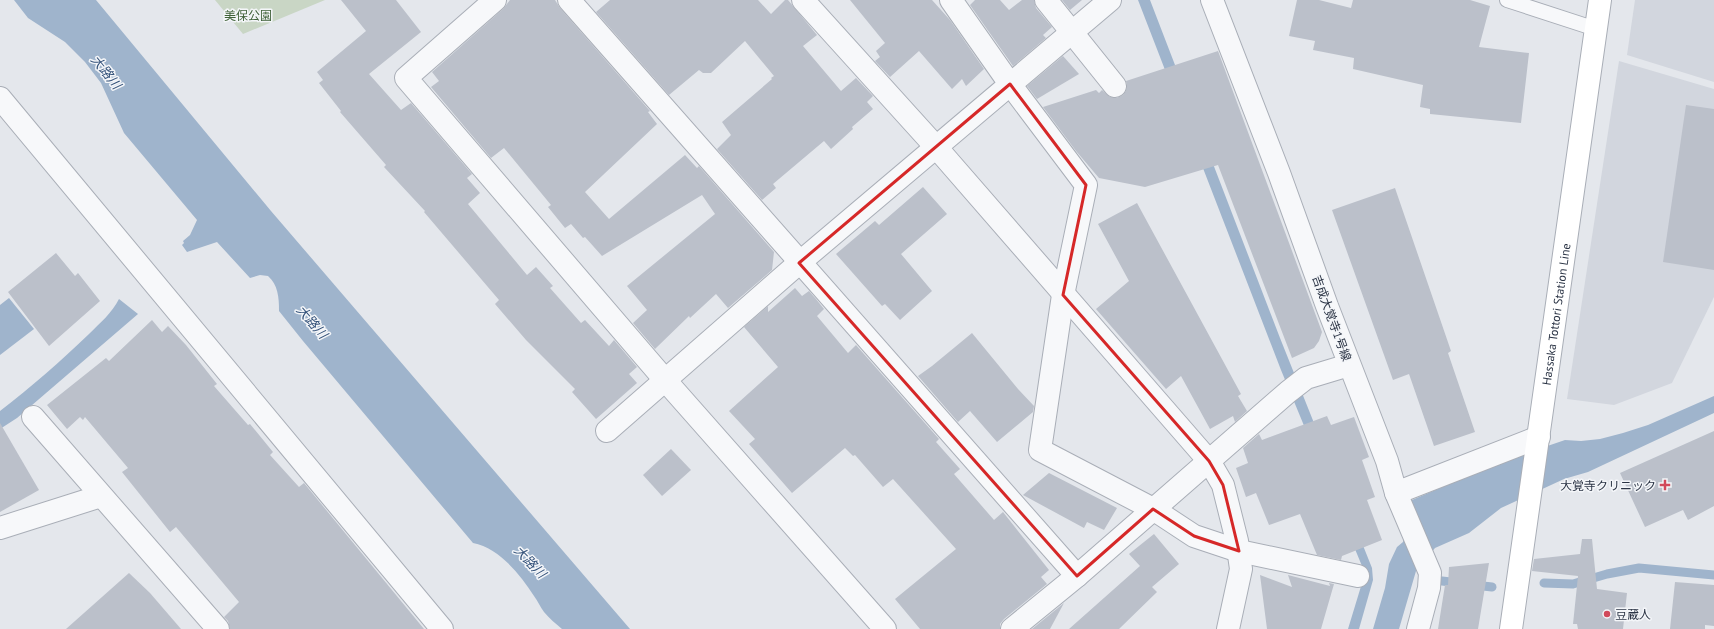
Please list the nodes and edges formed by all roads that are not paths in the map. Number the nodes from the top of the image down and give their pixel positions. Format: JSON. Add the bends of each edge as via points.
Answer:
{"nodes":[{"id":1,"x":495,"y":0,"type":"edge"},
{"id":2,"x":569,"y":0,"type":"edge"},
{"id":3,"x":803,"y":0,"type":"edge"},
{"id":4,"x":951,"y":0,"type":"edge"},
{"id":5,"x":1046,"y":0,"type":"edge"},
{"id":6,"x":1110,"y":0,"type":"edge"},
{"id":7,"x":1212,"y":0,"type":"edge"},
{"id":8,"x":1507,"y":0,"type":"edge"},
{"id":9,"x":1600,"y":0,"type":"edge"},
{"id":10,"x":1596,"y":28,"type":"junction"},
{"id":11,"x":1071,"y":32,"type":"junction"},
{"id":12,"x":1010,"y":84,"type":"junction"},
{"id":13,"x":1115,"y":86,"type":"dead end"},
{"id":14,"x":0,"y":98,"type":"edge"},
{"id":15,"x":936,"y":147,"type":"junction"},
{"id":16,"x":799,"y":262,"type":"junction"},
{"id":17,"x":1063,"y":295,"type":"junction"},
{"id":18,"x":1350,"y":366,"type":"junction"},
{"id":19,"x":665,"y":380,"type":"junction"},
{"id":20,"x":34,"y":417,"type":"dead end"},
{"id":21,"x":606,"y":432,"type":"dead end"},
{"id":22,"x":1538,"y":444,"type":"junction"},
{"id":23,"x":1209,"y":461,"type":"junction"},
{"id":24,"x":1396,"y":493,"type":"junction"},
{"id":25,"x":101,"y":496,"type":"junction"},
{"id":26,"x":1153,"y":509,"type":"junction"},
{"id":27,"x":0,"y":528,"type":"edge"},
{"id":28,"x":1239,"y":551,"type":"junction"},
{"id":29,"x":1077,"y":576,"type":"junction"},
{"id":30,"x":1358,"y":576,"type":"dead end"},
{"id":31,"x":218,"y":629,"type":"edge"},
{"id":32,"x":442,"y":629,"type":"edge"},
{"id":33,"x":885,"y":629,"type":"edge"},
{"id":34,"x":1012,"y":629,"type":"edge"},
{"id":35,"x":1228,"y":629,"type":"edge"},
{"id":36,"x":1418,"y":629,"type":"edge"},
{"id":37,"x":1511,"y":629,"type":"edge"}],
"edges":[{"from":1,"to":19,"type":"street","via":[[406,78]]},
{"from":2,"to":16,"type":"street"},
{"from":3,"to":15,"type":"street"},
{"from":4,"to":12,"type":"street"},
{"from":5,"to":11,"type":"street"},
{"from":6,"to":11,"type":"street"},
{"from":7,"to":18,"type":"street","name":"吉成大覚寺1号線"},
{"from":8,"to":10,"type":"lane"},
{"from":9,"to":10,"type":"main road","name":"Hassaka Tottori Station Line"},
{"from":10,"to":22,"type":"main road","name":"Hassaka Tottori Station Line"},
{"from":11,"to":12,"type":"street"},
{"from":11,"to":13,"type":"street"},
{"from":12,"to":15,"type":"street"},
{"from":12,"to":17,"type":"street","via":[[1086,185]]},
{"from":14,"to":32,"type":"street"},
{"from":15,"to":16,"type":"street"},
{"from":15,"to":17,"type":"street"},
{"from":16,"to":19,"type":"street"},
{"from":16,"to":29,"type":"street"},
{"from":17,"to":23,"type":"street"},
{"from":17,"to":26,"type":"street","via":[[1040,450]]},
{"from":18,"to":23,"type":"street","via":[[1306,378]]},
{"from":18,"to":24,"type":"street","name":"吉成大覚寺1号線","via":[[1387,461]]},
{"from":19,"to":21,"type":"street"},
{"from":19,"to":33,"type":"street"},
{"from":20,"to":25,"type":"street"},
{"from":22,"to":24,"type":"street"},
{"from":22,"to":37,"type":"main road","name":"Hassaka Tottori Station Line"},
{"from":23,"to":26,"type":"street"},
{"from":23,"to":28,"type":"street","via":[[1223,485]]},
{"from":24,"to":36,"type":"street","name":"吉成大覚寺1号線","via":[[1430,573],[1429,588]]},
{"from":25,"to":27,"type":"street"},
{"from":25,"to":31,"type":"street"},
{"from":26,"to":28,"type":"street","via":[[1194,536]]},
{"from":26,"to":29,"type":"street"},
{"from":28,"to":30,"type":"street"},
{"from":28,"to":35,"type":"street","via":[[1241,570]]},
{"from":29,"to":34,"type":"street"}]}
